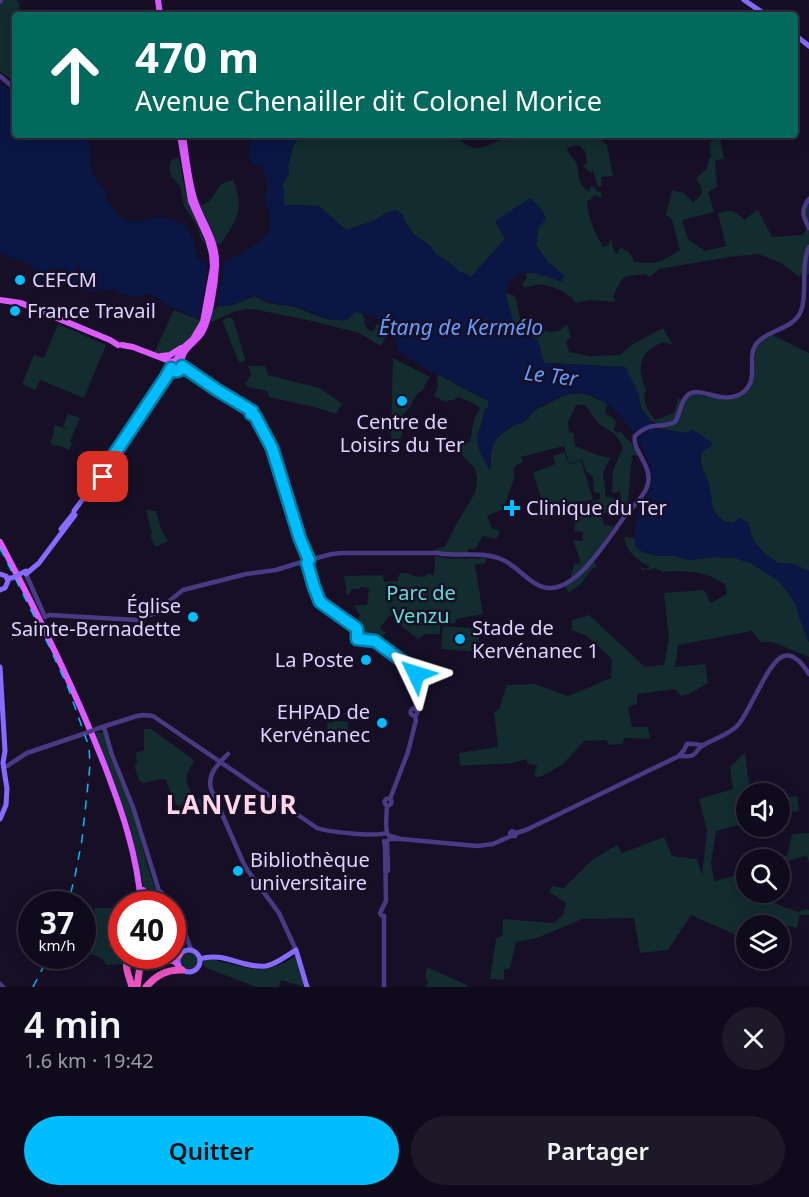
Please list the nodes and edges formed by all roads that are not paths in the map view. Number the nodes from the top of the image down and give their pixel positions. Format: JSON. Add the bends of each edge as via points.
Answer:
{"nodes":[{"id":1,"x":744,"y":0,"type":"edge"},
{"id":2,"x":762,"y":12,"type":"edge"},
{"id":3,"x":0,"y":76,"type":"edge"},
{"id":4,"x":12,"y":86,"type":"edge"},
{"id":5,"x":181,"y":138,"type":"edge"},
{"id":6,"x":809,"y":199,"type":"edge"},
{"id":7,"x":809,"y":228,"type":"edge"},
{"id":8,"x":809,"y":247,"type":"edge"},
{"id":9,"x":0,"y":300,"type":"edge"},
{"id":10,"x":209,"y":306,"type":"junction"},
{"id":11,"x":199,"y":331,"type":"junction"},
{"id":12,"x":121,"y":346,"type":"junction"},
{"id":13,"x":156,"y":355,"type":"junction"},
{"id":14,"x":176,"y":365,"type":"junction"},
{"id":15,"x":0,"y":542,"type":"edge"},
{"id":16,"x":307,"y":560,"type":"junction"},
{"id":17,"x":26,"y":573,"type":"junction"},
{"id":18,"x":0,"y":574,"type":"edge"},
{"id":19,"x":7,"y":580,"type":"junction"},
{"id":20,"x":0,"y":590,"type":"edge"},
{"id":21,"x":0,"y":668,"type":"edge"},
{"id":22,"x":809,"y":674,"type":"edge"},
{"id":23,"x":102,"y":727,"type":"junction"},
{"id":24,"x":696,"y":747,"type":"junction"},
{"id":25,"x":686,"y":753,"type":"junction"},
{"id":26,"x":228,"y":754,"type":"dead end"},
{"id":27,"x":220,"y":762,"type":"junction"},
{"id":28,"x":3,"y":765,"type":"edge"},
{"id":29,"x":0,"y":819,"type":"edge"},
{"id":30,"x":386,"y":837,"type":"junction"},
{"id":31,"x":133,"y":852,"type":"junction"},
{"id":32,"x":139,"y":891,"type":"edge"},
{"id":33,"x":143,"y":891,"type":"edge"},
{"id":34,"x":160,"y":891,"type":"edge"},
{"id":35,"x":384,"y":909,"type":"junction"},
{"id":36,"x":186,"y":936,"type":"edge"},
{"id":37,"x":191,"y":949,"type":"junction"},
{"id":38,"x":186,"y":950,"type":"edge"},
{"id":39,"x":296,"y":950,"type":"junction"},
{"id":40,"x":200,"y":959,"type":"junction"},
{"id":41,"x":127,"y":969,"type":"edge"},
{"id":42,"x":139,"y":969,"type":"edge"},
{"id":43,"x":177,"y":969,"type":"edge"},
{"id":44,"x":184,"y":969,"type":"edge"},
{"id":45,"x":132,"y":987,"type":"edge"},
{"id":46,"x":138,"y":987,"type":"edge"},
{"id":47,"x":146,"y":987,"type":"edge"},
{"id":48,"x":307,"y":987,"type":"edge"},
{"id":49,"x":384,"y":987,"type":"edge"}],
"edges":[{"from":1,"to":2,"type":"main road"},
{"from":3,"to":4,"type":"street"},
{"from":5,"to":10,"type":"main road","via":[[191,201],[214,262]]},
{"from":6,"to":7,"type":"street","via":[[803,212]]},
{"from":8,"to":16,"type":"street","via":[[800,312],[791,323],[757,342],[751,380],[744,392],[724,398],[692,392],[684,400],[675,422],[637,433],[633,438],[648,472],[647,487],[594,560],[566,584],[542,587],[514,566],[488,555],[332,554]]},
{"from":9,"to":12,"type":"main road","via":[[21,303]]},
{"from":10,"to":11,"type":"main road"},
{"from":10,"to":14,"type":"main road","via":[[205,328]]},
{"from":11,"to":13,"type":"main road","via":[[175,353]]},
{"from":11,"to":14,"type":"main road","via":[[184,347]]},
{"from":12,"to":13,"type":"main road"},
{"from":12,"to":14,"type":"main road"},
{"from":13,"to":14,"type":"main road"},
{"from":14,"to":16,"type":"street","via":[[253,413],[274,453]]},
{"from":14,"to":17,"type":"main road","via":[[99,480],[39,563]]},
{"from":15,"to":31,"type":"main road","via":[[85,715]]},
{"from":16,"to":17,"type":"street","via":[[181,591],[153,614],[137,620],[45,616]]},
{"from":16,"to":30,"type":"street","via":[[320,602],[355,627],[357,639],[375,641],[412,669],[419,684],[415,709],[411,712],[416,720],[408,752],[391,804],[387,805]]},
{"from":17,"to":19,"type":"main road","bridge":true},
{"from":18,"to":19,"type":"main road"},
{"from":19,"to":20,"type":"main road"},
{"from":21,"to":28,"type":"main road"},
{"from":22,"to":24,"type":"street","via":[[791,657],[778,659],[738,726]]},
{"from":23,"to":27,"type":"street","via":[[144,715],[156,717]]},
{"from":23,"to":28,"type":"street","bridge":true},
{"from":23,"to":34,"type":"street"},
{"from":24,"to":25,"type":"street","via":[[691,756]]},
{"from":24,"to":25,"type":"street","via":[[687,744]]},
{"from":25,"to":30,"type":"street","via":[[493,844],[477,846]]},
{"from":26,"to":27,"type":"street"},
{"from":27,"to":30,"type":"street","via":[[316,828]]},
{"from":27,"to":39,"type":"street","via":[[211,777],[211,789],[245,865],[279,913]]},
{"from":28,"to":29,"type":"main road","via":[[7,789]]},
{"from":30,"to":35,"type":"street"},
{"from":30,"to":35,"type":"street","via":[[388,889]]},
{"from":31,"to":32,"type":"main road"},
{"from":31,"to":33,"type":"main road"},
{"from":35,"to":49,"type":"street","via":[[380,914],[384,916]]},
{"from":36,"to":37,"type":"street"},
{"from":37,"to":38,"type":"main road"},
{"from":37,"to":40,"type":"main road"},
{"from":39,"to":40,"type":"main road","via":[[266,966],[216,956]]},
{"from":39,"to":48,"type":"main road"},
{"from":40,"to":44,"type":"main road","via":[[195,970]]},
{"from":41,"to":45,"type":"highway"},
{"from":42,"to":46,"type":"highway"},
{"from":43,"to":47,"type":"highway","via":[[163,973]]}]}
